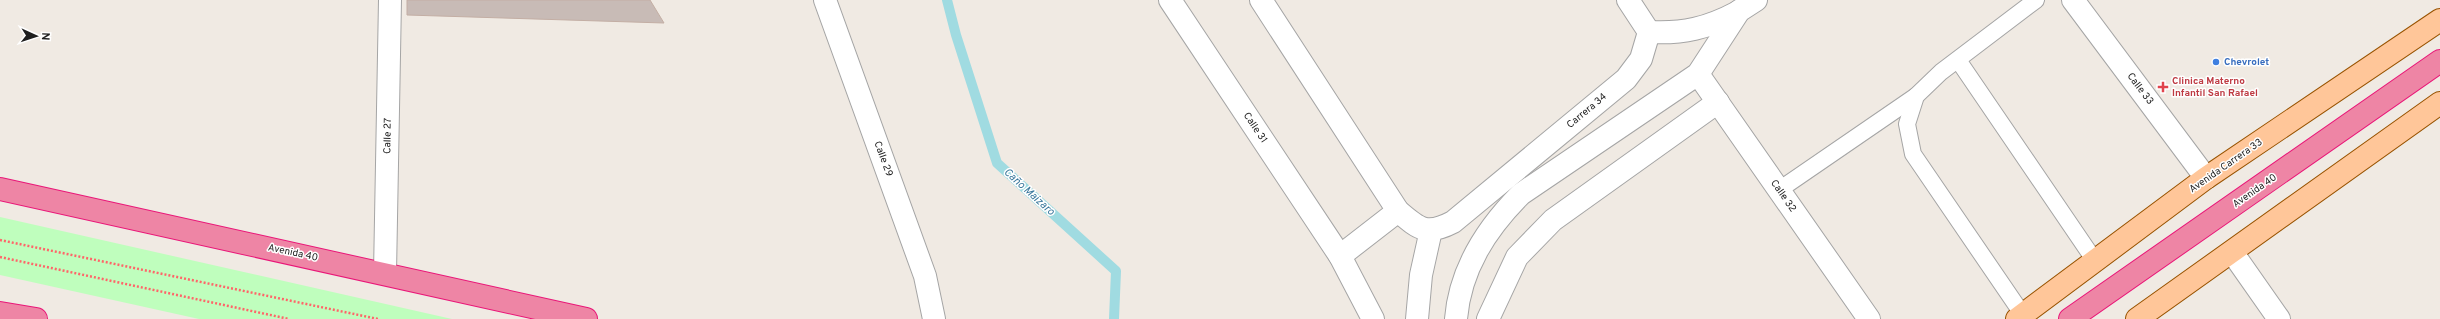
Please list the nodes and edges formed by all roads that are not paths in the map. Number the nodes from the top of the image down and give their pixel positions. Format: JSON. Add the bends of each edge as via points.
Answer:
{"nodes":[{"id":1,"x":390,"y":0,"type":"edge"},
{"id":2,"x":826,"y":0,"type":"edge"},
{"id":3,"x":1170,"y":0,"type":"edge"},
{"id":4,"x":1261,"y":0,"type":"edge"},
{"id":5,"x":1628,"y":0,"type":"edge"},
{"id":6,"x":2036,"y":0,"type":"edge"},
{"id":7,"x":2073,"y":0,"type":"edge"},
{"id":8,"x":1747,"y":6,"type":"edge"},
{"id":9,"x":2440,"y":20,"type":"edge"},
{"id":10,"x":1649,"y":32,"type":"junction"},
{"id":11,"x":1958,"y":60,"type":"junction"},
{"id":12,"x":2440,"y":61,"type":"edge"},
{"id":13,"x":1698,"y":74,"type":"junction"},
{"id":14,"x":1916,"y":96,"type":"junction"},
{"id":15,"x":1718,"y":102,"type":"junction"},
{"id":16,"x":2440,"y":103,"type":"edge"},
{"id":17,"x":2206,"y":178,"type":"junction"},
{"id":18,"x":0,"y":189,"type":"edge"},
{"id":19,"x":1779,"y":190,"type":"junction"},
{"id":20,"x":1398,"y":211,"type":"junction"},
{"id":21,"x":1431,"y":230,"type":"junction"},
{"id":22,"x":2232,"y":252,"type":"junction"},
{"id":23,"x":1340,"y":256,"type":"junction"},
{"id":24,"x":2095,"y":261,"type":"junction"},
{"id":25,"x":385,"y":273,"type":"junction"},
{"id":26,"x":0,"y":313,"type":"edge"},
{"id":27,"x":2020,"y":317,"type":"edge"},
{"id":28,"x":36,"y":319,"type":"edge"},
{"id":29,"x":586,"y":319,"type":"edge"},
{"id":30,"x":934,"y":319,"type":"edge"},
{"id":31,"x":1373,"y":319,"type":"edge"},
{"id":32,"x":1417,"y":319,"type":"edge"},
{"id":33,"x":1456,"y":319,"type":"edge"},
{"id":34,"x":1488,"y":319,"type":"edge"},
{"id":35,"x":1869,"y":319,"type":"edge"},
{"id":36,"x":2070,"y":319,"type":"edge"},
{"id":37,"x":2137,"y":319,"type":"edge"},
{"id":38,"x":2279,"y":319,"type":"edge"}],
"edges":[{"from":1,"to":25,"type":"street","name":"Calle 27"},
{"from":2,"to":30,"type":"street","name":"Calle 29","via":[[925,276]]},
{"from":3,"to":23,"type":"street","name":"Calle 31"},
{"from":4,"to":20,"type":"street"},
{"from":5,"to":10,"type":"street"},
{"from":6,"to":11,"type":"lane"},
{"from":7,"to":17,"type":"street","name":"Calle 33"},
{"from":8,"to":10,"type":"street","via":[[1718,22],[1696,30]]},
{"from":8,"to":13,"type":"street"},
{"from":9,"to":17,"type":"main road","name":"Avenida Carrera 33"},
{"from":10,"to":21,"type":"street","name":"Carrera 34","via":[[1641,60],[1626,79],[1453,222]]},
{"from":11,"to":14,"type":"lane"},
{"from":11,"to":24,"type":"lane"},
{"from":12,"to":36,"type":"highway","name":"Avenida 40"},
{"from":13,"to":15,"type":"street","name":"Calle 32"},
{"from":13,"to":33,"type":"street","via":[[1520,194],[1485,234],[1472,258],[1462,283]]},
{"from":14,"to":19,"type":"lane"},
{"from":14,"to":27,"type":"lane","via":[[1907,124],[1913,154]]},
{"from":15,"to":19,"type":"street","name":"Calle 32"},
{"from":15,"to":34,"type":"street","via":[[1553,220],[1517,257]]},
{"from":16,"to":22,"type":"main road"},
{"from":17,"to":24,"type":"main road","name":"Avenida Carrera 33"},
{"from":18,"to":25,"type":"highway","name":"Avenida 40"},
{"from":19,"to":35,"type":"street","name":"Calle 32"},
{"from":20,"to":21,"type":"street","via":[[1421,229]]},
{"from":20,"to":23,"type":"street"},
{"from":21,"to":32,"type":"street","via":[[1421,275]]},
{"from":22,"to":37,"type":"main road"},
{"from":22,"to":38,"type":"street"},
{"from":23,"to":31,"type":"street","name":"Calle 31"},
{"from":24,"to":27,"type":"main road","name":"Avenida Carrera 33"},
{"from":25,"to":29,"type":"highway","name":"Avenida 40"},
{"from":26,"to":28,"type":"highway"}]}
